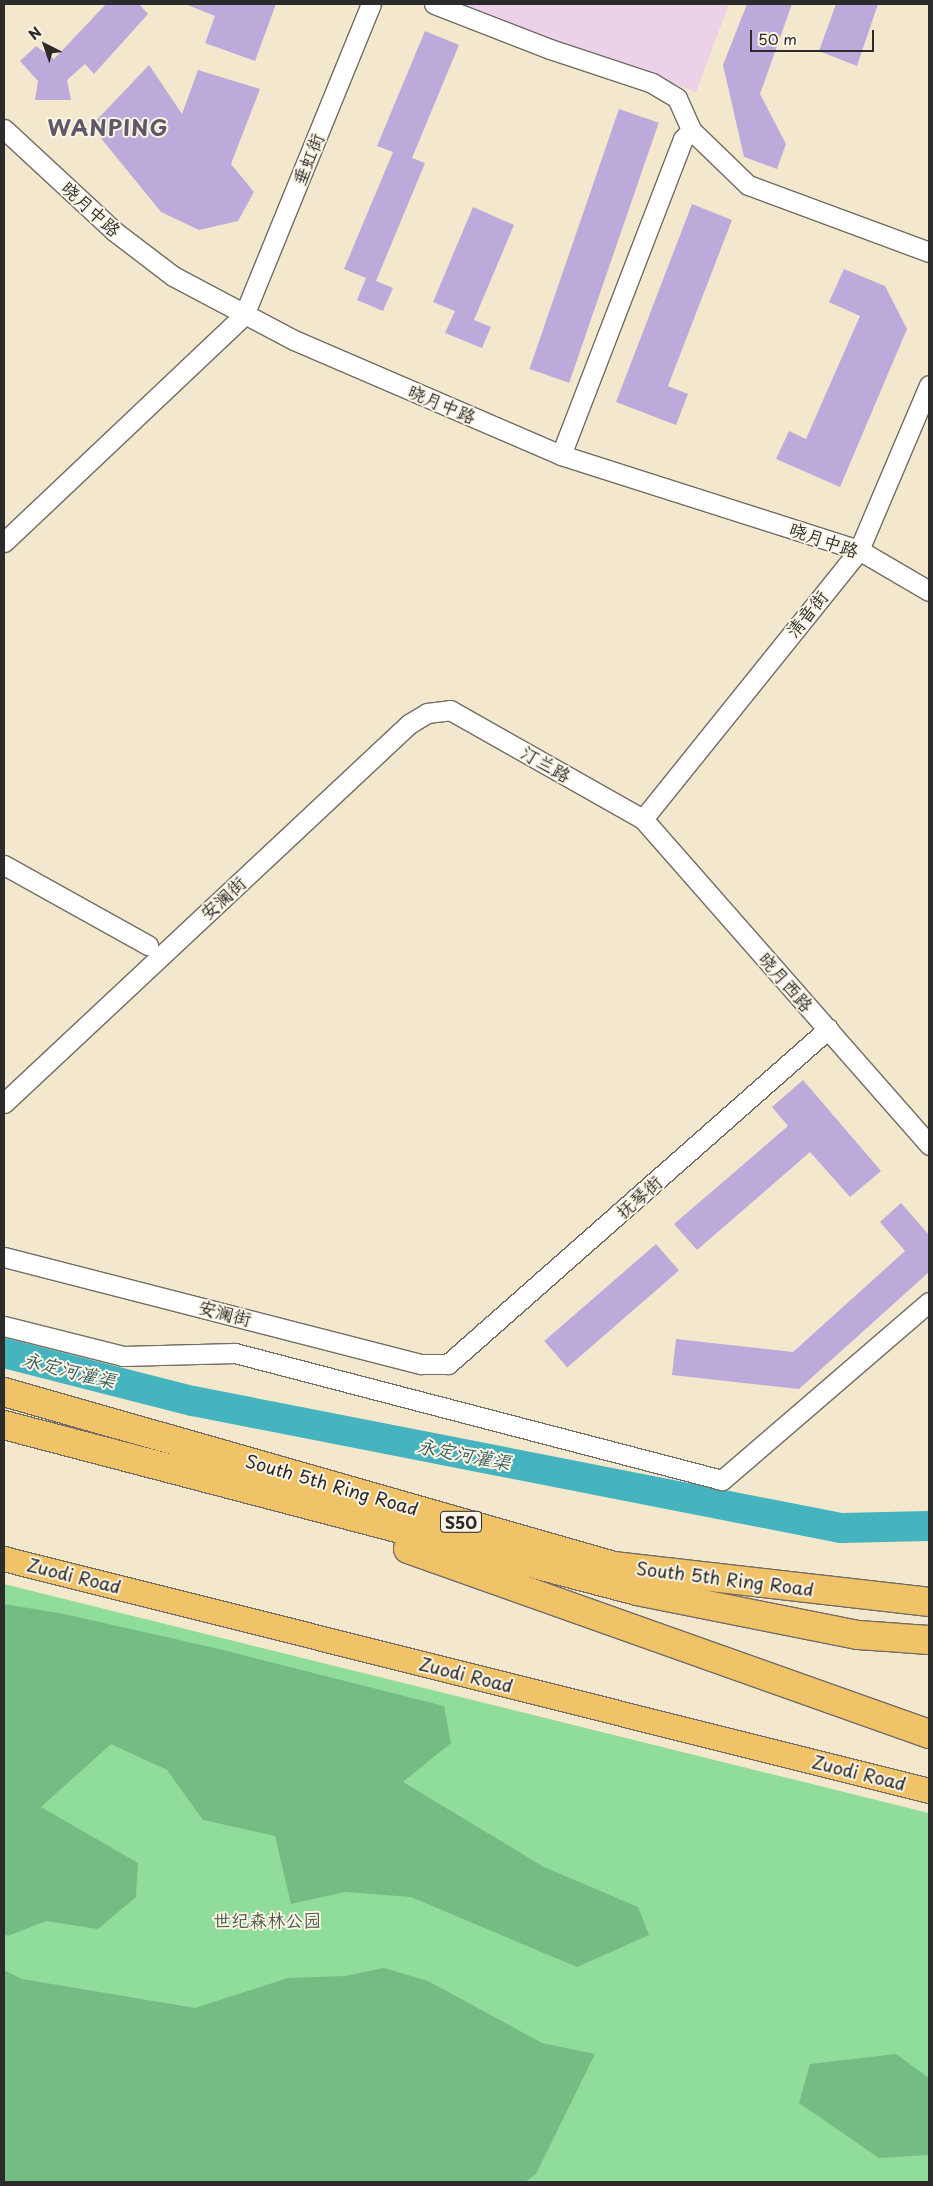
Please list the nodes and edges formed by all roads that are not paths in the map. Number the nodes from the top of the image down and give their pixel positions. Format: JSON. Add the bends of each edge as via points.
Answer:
{"nodes":[{"id":1,"x":371,"y":4,"type":"edge"},
{"id":2,"x":434,"y":4,"type":"edge"},
{"id":3,"x":4,"y":129,"type":"edge"},
{"id":4,"x":691,"y":130,"type":"junction"},
{"id":5,"x":929,"y":252,"type":"edge"},
{"id":6,"x":244,"y":315,"type":"junction"},
{"id":7,"x":929,"y":385,"type":"edge"},
{"id":8,"x":561,"y":455,"type":"junction"},
{"id":9,"x":4,"y":542,"type":"edge"},
{"id":10,"x":859,"y":550,"type":"junction"},
{"id":11,"x":929,"y":591,"type":"edge"},
{"id":12,"x":450,"y":710,"type":"joint"},
{"id":13,"x":643,"y":819,"type":"junction"},
{"id":14,"x":4,"y":865,"type":"edge"},
{"id":15,"x":148,"y":945,"type":"dead end"},
{"id":16,"x":828,"y":1029,"type":"junction"},
{"id":17,"x":4,"y":1103,"type":"edge"},
{"id":18,"x":929,"y":1145,"type":"edge"},
{"id":19,"x":4,"y":1256,"type":"edge"},
{"id":20,"x":929,"y":1302,"type":"edge"},
{"id":21,"x":4,"y":1326,"type":"edge"},
{"id":22,"x":448,"y":1364,"type":"joint"},
{"id":23,"x":4,"y":1392,"type":"edge"},
{"id":24,"x":4,"y":1425,"type":"edge"},
{"id":25,"x":240,"y":1488,"type":"junction"},
{"id":26,"x":4,"y":1559,"type":"edge"},
{"id":27,"x":929,"y":1602,"type":"edge"},
{"id":28,"x":929,"y":1640,"type":"edge"},
{"id":29,"x":929,"y":1734,"type":"edge"},
{"id":30,"x":929,"y":1790,"type":"edge"}],
"edges":[{"from":1,"to":6,"type":"street","name":"垂虹街"},
{"from":2,"to":4,"type":"street","via":[[550,49],[652,83],[677,98]]},
{"from":3,"to":6,"type":"street","name":"晓月中路","via":[[114,231],[173,276]]},
{"from":4,"to":5,"type":"street","via":[[748,185]]},
{"from":4,"to":8,"type":"street","via":[[683,139]]},
{"from":6,"to":8,"type":"street","name":"晓月中路","via":[[294,340]]},
{"from":6,"to":9,"type":"street"},
{"from":7,"to":10,"type":"street","name":"清音街"},
{"from":8,"to":10,"type":"street","name":"晓月中路"},
{"from":10,"to":11,"type":"street","name":"晓月中路"},
{"from":10,"to":13,"type":"street","name":"清音街"},
{"from":12,"to":13,"type":"street","name":"汀兰路"},
{"from":12,"to":17,"type":"street","name":"安澜街","via":[[427,713],[409,724]]},
{"from":13,"to":16,"type":"street","name":"晓月西路"},
{"from":14,"to":15,"type":"street"},
{"from":16,"to":18,"type":"street","name":"晓月西路"},
{"from":16,"to":22,"type":"street","name":"抚琴街"},
{"from":19,"to":22,"type":"street","name":"安澜街","via":[[422,1364]]},
{"from":20,"to":21,"type":"street","via":[[722,1480],[235,1353],[123,1356]]},
{"from":23,"to":27,"type":"highway","name":"South 5th Ring Road","number":"S50","via":[[614,1566]]},
{"from":24,"to":25,"type":"highway","name":"South 5th Ring Road","number":"S50"},
{"from":25,"to":28,"type":"highway","name":"South 5th Ring Road","number":"S50","via":[[637,1591],[858,1635]]},
{"from":25,"to":29,"type":"highway"},
{"from":26,"to":30,"type":"main road","name":"Zuodi Road"}]}
